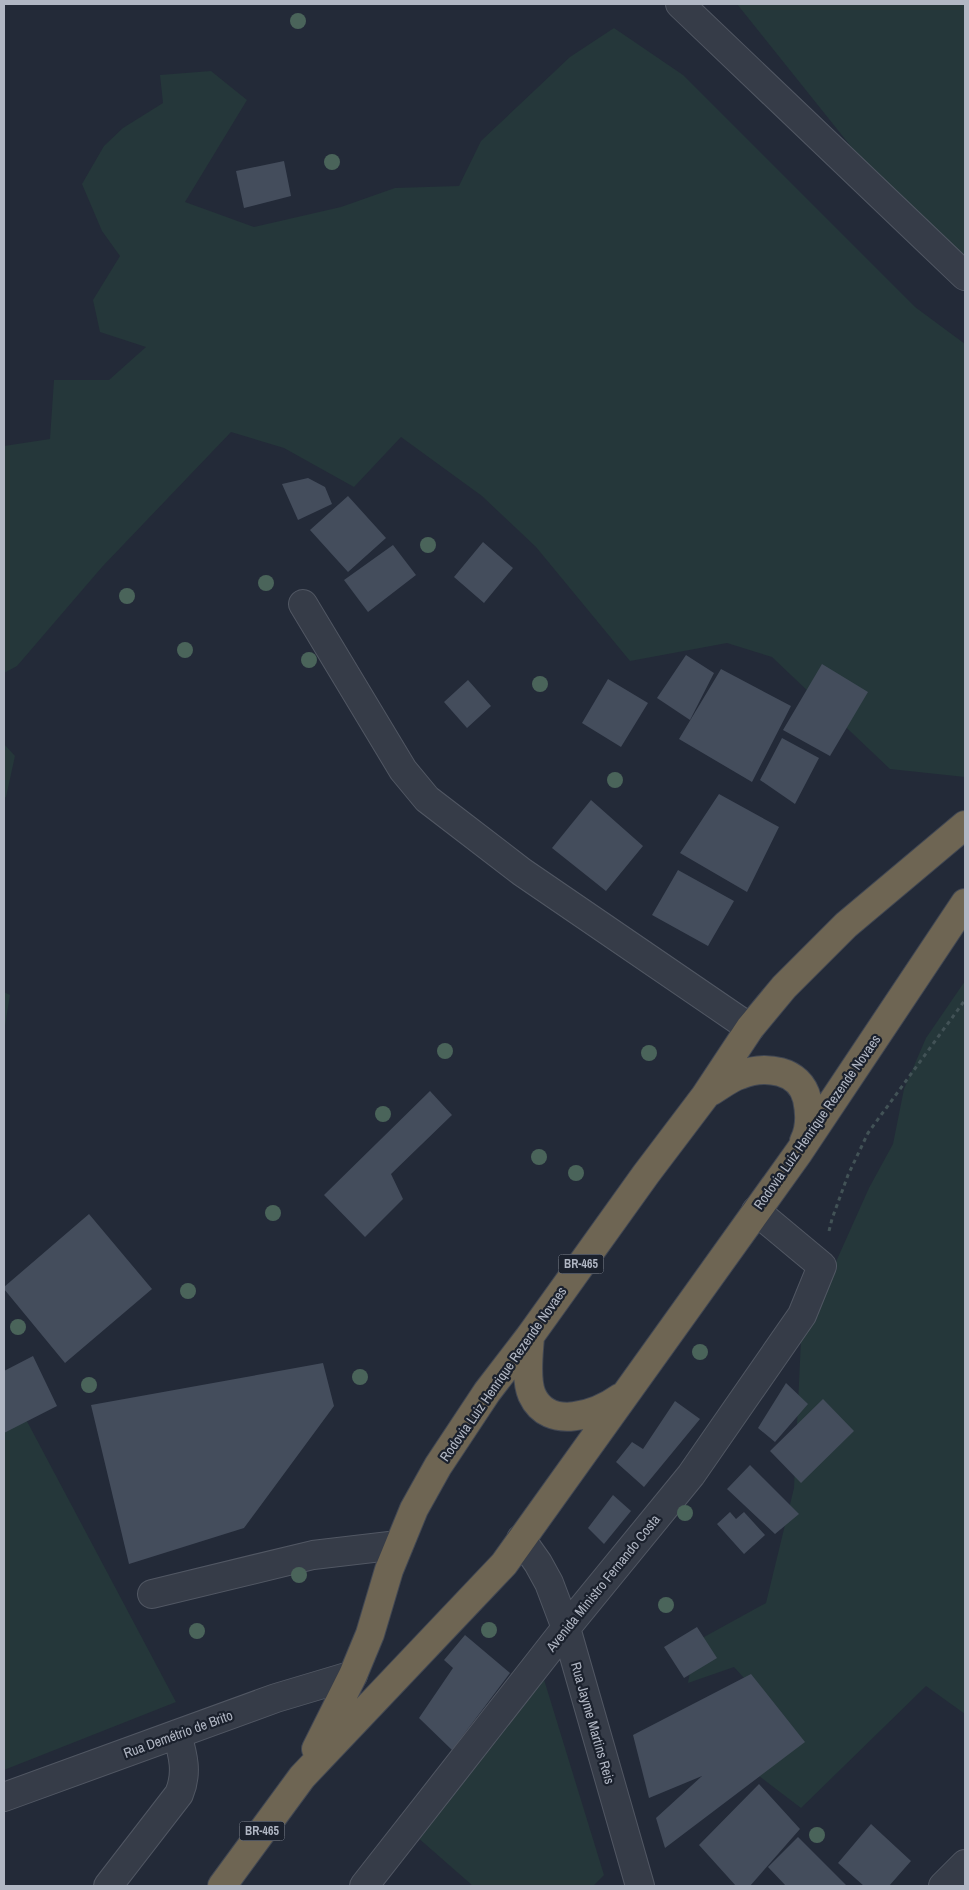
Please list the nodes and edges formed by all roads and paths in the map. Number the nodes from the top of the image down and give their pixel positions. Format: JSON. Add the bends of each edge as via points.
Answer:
{"nodes":[{"id":1,"x":680,"y":4,"type":"edge"},
{"id":2,"x":965,"y":276,"type":"edge"},
{"id":3,"x":303,"y":604,"type":"dead end"},
{"id":4,"x":965,"y":824,"type":"edge"},
{"id":5,"x":965,"y":902,"type":"edge"},
{"id":6,"x":965,"y":1000,"type":"edge"},
{"id":7,"x":750,"y":1028,"type":"junction"},
{"id":8,"x":704,"y":1096,"type":"junction"},
{"id":9,"x":800,"y":1152,"type":"junction"},
{"id":10,"x":756,"y":1211,"type":"junction"},
{"id":11,"x":822,"y":1266,"type":"junction"},
{"id":12,"x":530,"y":1336,"type":"junction"},
{"id":13,"x":626,"y":1394,"type":"junction"},
{"id":14,"x":522,"y":1539,"type":"junction"},
{"id":15,"x":398,"y":1545,"type":"junction"},
{"id":16,"x":152,"y":1594,"type":"dead end"},
{"id":17,"x":566,"y":1628,"type":"junction"},
{"id":18,"x":353,"y":1675,"type":"junction"},
{"id":19,"x":177,"y":1734,"type":"junction"},
{"id":20,"x":302,"y":1777,"type":"junction"},
{"id":21,"x":4,"y":1797,"type":"edge"},
{"id":22,"x":965,"y":1864,"type":"edge"},
{"id":23,"x":108,"y":1886,"type":"edge"},
{"id":24,"x":222,"y":1886,"type":"edge"},
{"id":25,"x":364,"y":1886,"type":"edge"},
{"id":26,"x":640,"y":1886,"type":"edge"},
{"id":27,"x":943,"y":1886,"type":"edge"}],
"edges":[{"from":1,"to":2,"type":"street"},
{"from":3,"to":7,"type":"street","via":[[403,770],[427,799],[522,872]]},
{"from":4,"to":7,"type":"highway","name":"Rodovia Luiz Henrique Rezende Novaes","number":"BR-465","via":[[846,925],[784,987]]},
{"from":5,"to":9,"type":"highway","name":"Rodovia Luiz Henrique Rezende Novaes","number":"BR-465"},
{"from":6,"to":11,"type":"path","via":[[868,1133],[832,1219]]},
{"from":7,"to":8,"type":"highway","name":"Rodovia Luiz Henrique Rezende Novaes","number":"BR-465"},
{"from":8,"to":9,"type":"highway","via":[[739,1075],[753,1071],[776,1070],[790,1076],[803,1089],[809,1108],[806,1138]]},
{"from":8,"to":12,"type":"highway","name":"Rodovia Luiz Henrique Rezende Novaes","number":"BR-465"},
{"from":9,"to":10,"type":"highway","name":"Rodovia Luiz Henrique Rezende Novaes","number":"BR-465"},
{"from":10,"to":11,"type":"street"},
{"from":10,"to":13,"type":"highway","name":"Rodovia Luiz Henrique Rezende Novaes","number":"BR-465"},
{"from":11,"to":17,"type":"street","name":"Avenida Ministro Fernando Costa","via":[[802,1314],[728,1423],[691,1475]]},
{"from":12,"to":13,"type":"highway","via":[[528,1372],[532,1394],[543,1409],[558,1416],[587,1415]]},
{"from":12,"to":15,"type":"highway","name":"Rodovia Luiz Henrique Rezende Novaes","number":"BR-465","via":[[487,1392],[438,1466]]},
{"from":13,"to":14,"type":"highway","name":"Rodovia Luiz Henrique Rezende Novaes","number":"BR-465"},
{"from":14,"to":17,"type":"street","name":"Rua Jayme Martins Reis","via":[[549,1583]]},
{"from":14,"to":20,"type":"highway","name":"Rodovia Luiz Henrique Rezende Novaes","number":"BR-465","via":[[469,1602]]},
{"from":15,"to":16,"type":"street","via":[[313,1554]]},
{"from":15,"to":18,"type":"highway","name":"Rodovia Luiz Henrique Rezende Novaes","number":"BR-465","via":[[370,1634]]},
{"from":17,"to":25,"type":"street","name":"Avenida Ministro Fernando Costa"},
{"from":17,"to":26,"type":"street","name":"Rua Jayme Martins Reis"},
{"from":18,"to":19,"type":"street","name":"Rua Demétrio de Brito","via":[[276,1698]]},
{"from":18,"to":20,"type":"highway","name":"Rodovia Luiz Henrique Rezende Novaes","number":"BR-465"},
{"from":19,"to":21,"type":"street","name":"Rua Demétrio de Brito"},
{"from":19,"to":23,"type":"street","via":[[185,1766],[179,1794]]},
{"from":20,"to":24,"type":"highway","name":"Rodovia Luiz Henrique Rezende Novaes","number":"BR-465"},
{"from":22,"to":27,"type":"street"}]}
